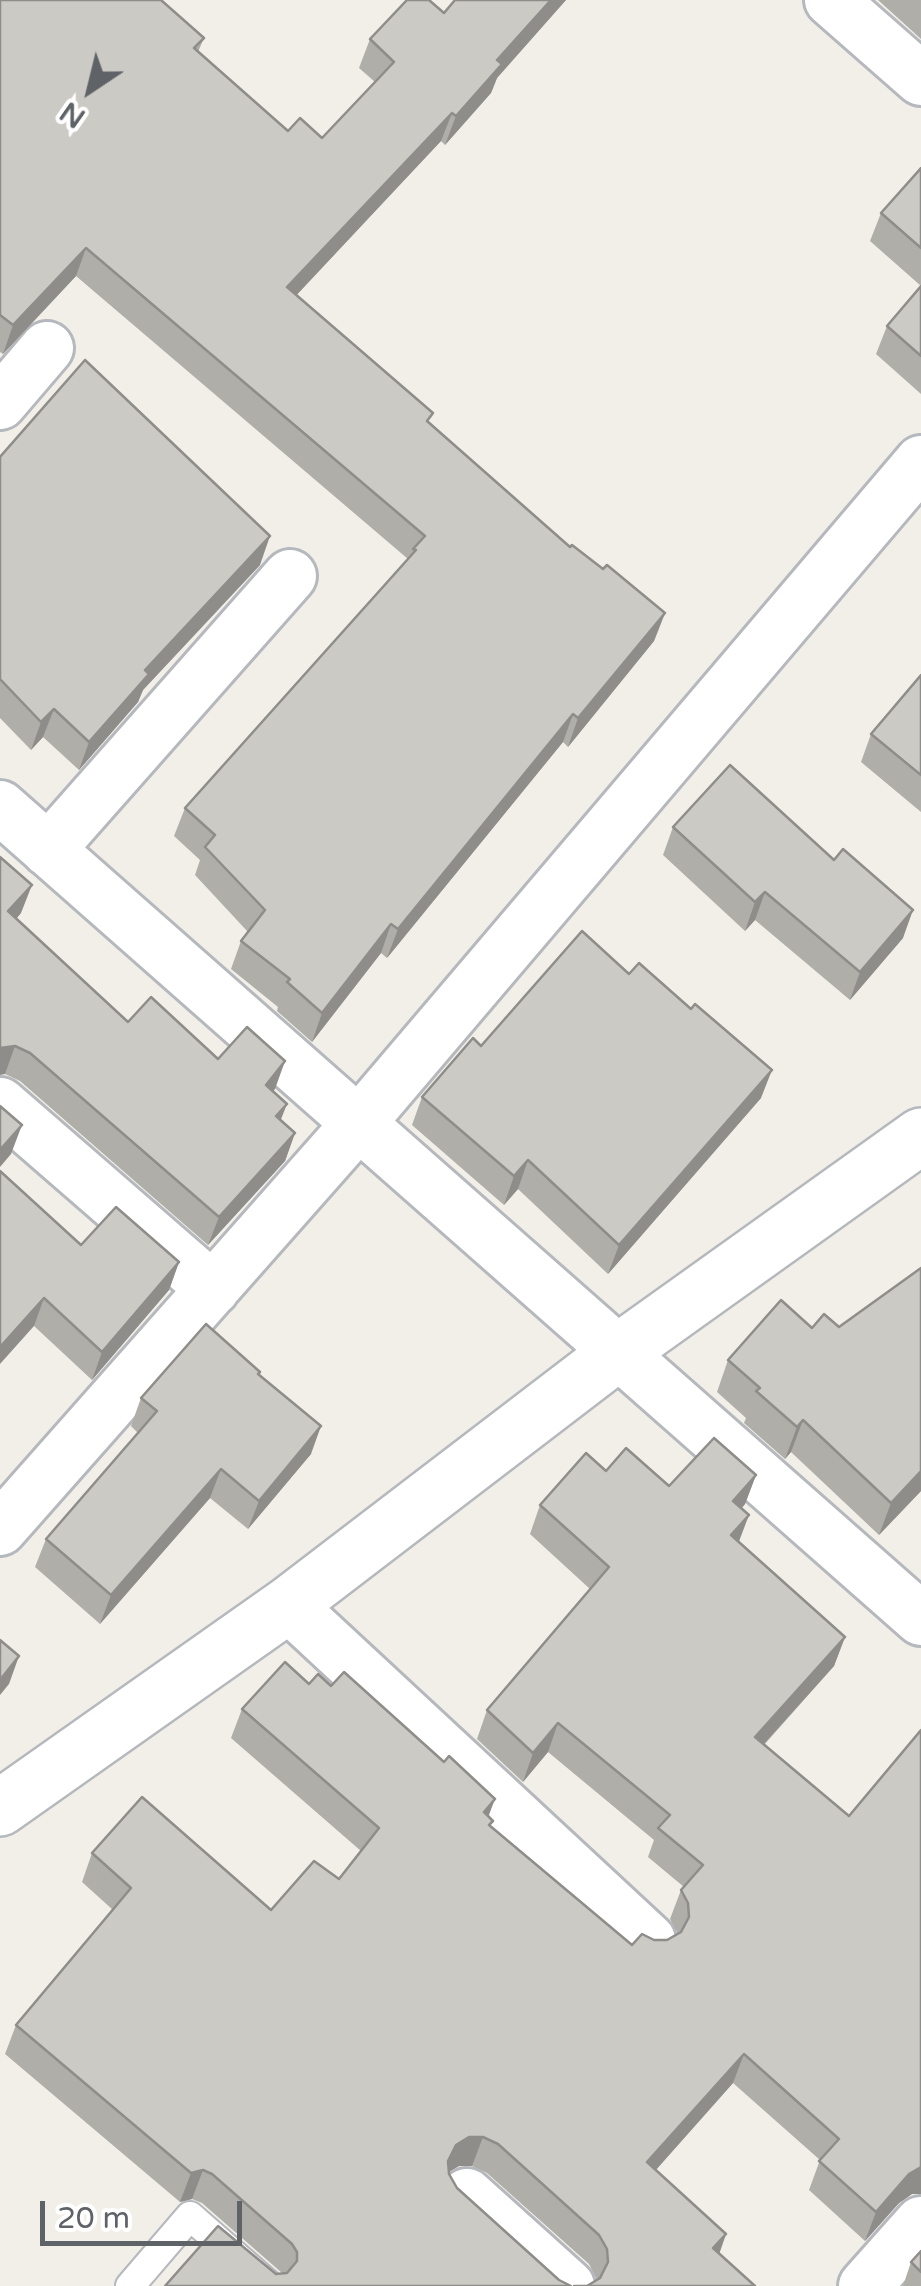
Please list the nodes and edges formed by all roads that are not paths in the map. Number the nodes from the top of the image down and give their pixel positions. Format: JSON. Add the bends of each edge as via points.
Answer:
{"nodes":[{"id":1,"x":831,"y":0,"type":"edge"},
{"id":2,"x":921,"y":79,"type":"edge"},
{"id":3,"x":47,"y":348,"type":"dead end"},
{"id":4,"x":0,"y":403,"type":"edge"},
{"id":5,"x":921,"y":462,"type":"edge"},
{"id":6,"x":290,"y":576,"type":"dead end"},
{"id":7,"x":0,"y":807,"type":"edge"},
{"id":8,"x":48,"y":850,"type":"junction"},
{"id":9,"x":0,"y":1104,"type":"edge"},
{"id":10,"x":358,"y":1124,"type":"junction"},
{"id":11,"x":921,"y":1136,"type":"edge"},
{"id":12,"x":213,"y":1289,"type":"junction"},
{"id":13,"x":620,"y":1351,"type":"junction"},
{"id":14,"x":0,"y":1529,"type":"edge"},
{"id":15,"x":288,"y":1605,"type":"junction"},
{"id":16,"x":921,"y":1619,"type":"edge"},
{"id":17,"x":0,"y":1808,"type":"edge"},
{"id":18,"x":649,"y":1940,"type":"edge"},
{"id":19,"x":467,"y":2195,"type":"edge"},
{"id":20,"x":921,"y":2223,"type":"edge"},
{"id":21,"x":130,"y":2286,"type":"edge"},
{"id":22,"x":270,"y":2286,"type":"edge"},
{"id":23,"x":568,"y":2286,"type":"edge"},
{"id":24,"x":865,"y":2286,"type":"edge"}],
"edges":[{"from":1,"to":2,"type":"street"},
{"from":3,"to":4,"type":"street"},
{"from":5,"to":10,"type":"street"},
{"from":6,"to":8,"type":"street"},
{"from":7,"to":8,"type":"street"},
{"from":8,"to":10,"type":"street"},
{"from":9,"to":12,"type":"street"},
{"from":10,"to":12,"type":"street"},
{"from":10,"to":13,"type":"street"},
{"from":11,"to":13,"type":"street"},
{"from":12,"to":14,"type":"street"},
{"from":13,"to":15,"type":"street"},
{"from":13,"to":16,"type":"street"},
{"from":15,"to":17,"type":"street"},
{"from":15,"to":18,"type":"street"},
{"from":19,"to":23,"type":"street"},
{"from":20,"to":24,"type":"street"},
{"from":21,"to":22,"type":"lane","via":[[190,2216]]}]}
